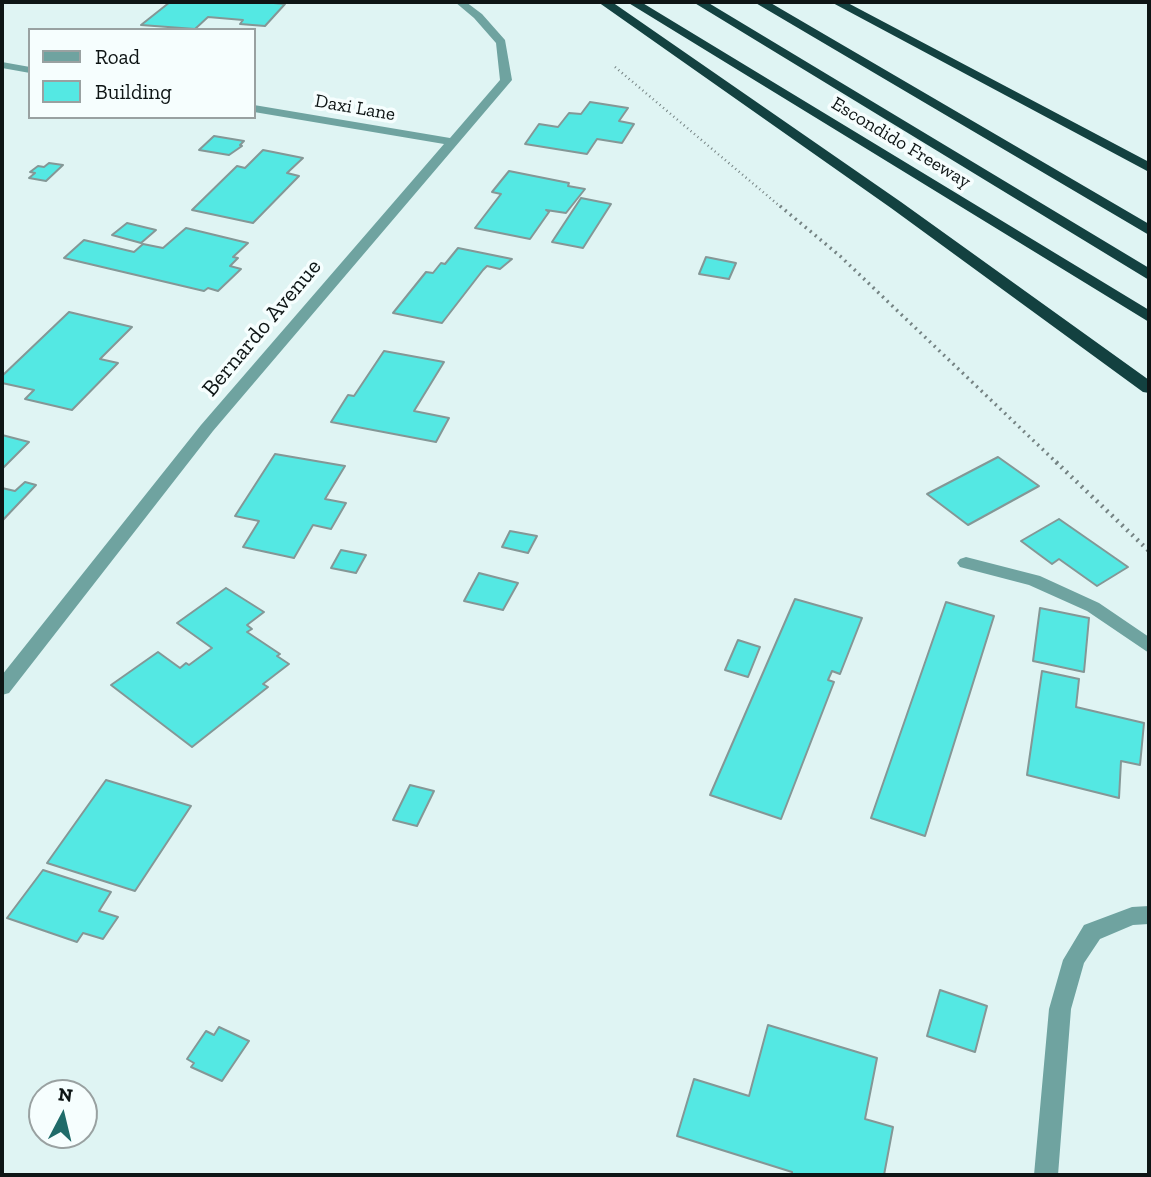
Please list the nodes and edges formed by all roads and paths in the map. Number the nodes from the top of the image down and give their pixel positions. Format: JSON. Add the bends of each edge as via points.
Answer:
{"nodes":[{"id":1,"x":460,"y":2,"type":"edge"},
{"id":2,"x":604,"y":2,"type":"edge"},
{"id":3,"x":633,"y":2,"type":"edge"},
{"id":4,"x":699,"y":2,"type":"edge"},
{"id":5,"x":760,"y":2,"type":"edge"},
{"id":6,"x":837,"y":2,"type":"edge"},
{"id":7,"x":2,"y":65,"type":"edge"},
{"id":8,"x":615,"y":66,"type":"dead end"},
{"id":9,"x":28,"y":69,"type":"edge"},
{"id":10,"x":256,"y":108,"type":"edge"},
{"id":11,"x":451,"y":142,"type":"junction"},
{"id":12,"x":1149,"y":168,"type":"edge"},
{"id":13,"x":1149,"y":230,"type":"edge"},
{"id":14,"x":1149,"y":275,"type":"edge"},
{"id":15,"x":1149,"y":317,"type":"edge"},
{"id":16,"x":1149,"y":388,"type":"edge"},
{"id":17,"x":1149,"y":551,"type":"edge"},
{"id":18,"x":966,"y":563,"type":"dead end"},
{"id":19,"x":1149,"y":646,"type":"edge"},
{"id":20,"x":2,"y":688,"type":"edge"},
{"id":21,"x":1149,"y":915,"type":"edge"},
{"id":22,"x":1046,"y":1175,"type":"edge"}],
"edges":[{"from":1,"to":11,"type":"street","name":"Bernardo Avenue","via":[[501,42],[506,80]]},
{"from":2,"to":16,"type":"highway"},
{"from":3,"to":15,"type":"highway","name":"Escondido Freeway"},
{"from":4,"to":14,"type":"highway"},
{"from":5,"to":13,"type":"highway"},
{"from":6,"to":12,"type":"highway"},
{"from":7,"to":9,"type":"street"},
{"from":8,"to":17,"type":"path","via":[[840,256]]},
{"from":10,"to":11,"type":"street","name":"Daxi Lane"},
{"from":11,"to":20,"type":"street","name":"Bernardo Avenue","via":[[207,428]]},
{"from":18,"to":19,"type":"street","via":[[1034,580],[1093,607]]},
{"from":21,"to":22,"type":"street","via":[[1132,916],[1093,932],[1074,960],[1060,1009]]}]}
